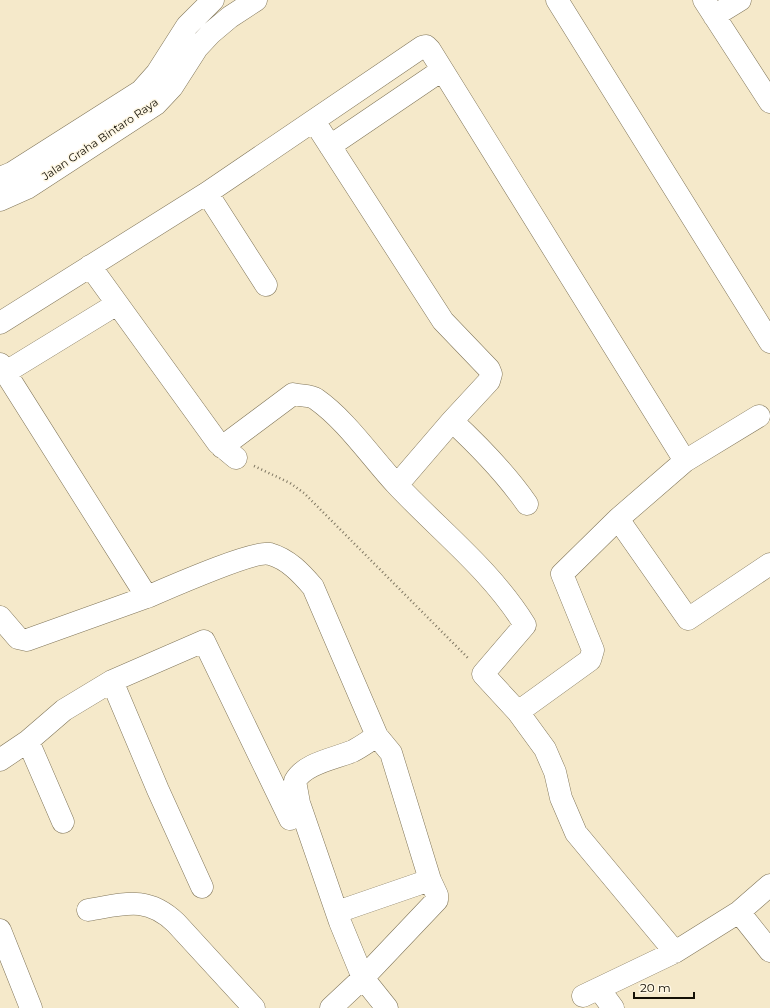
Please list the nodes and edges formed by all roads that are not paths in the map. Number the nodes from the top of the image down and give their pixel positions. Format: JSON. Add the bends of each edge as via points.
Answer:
{"nodes":[{"id":1,"x":213,"y":0,"type":"edge"},
{"id":2,"x":256,"y":0,"type":"edge"},
{"id":3,"x":557,"y":0,"type":"edge"},
{"id":4,"x":740,"y":0,"type":"edge"},
{"id":5,"x":709,"y":8,"type":"edge"},
{"id":6,"x":442,"y":70,"type":"junction"},
{"id":7,"x":770,"y":102,"type":"edge"},
{"id":8,"x":314,"y":121,"type":"junction"},
{"id":9,"x":330,"y":146,"type":"junction"},
{"id":10,"x":0,"y":178,"type":"edge"},
{"id":11,"x":208,"y":193,"type":"junction"},
{"id":12,"x":0,"y":200,"type":"edge"},
{"id":13,"x":90,"y":266,"type":"junction"},
{"id":14,"x":266,"y":285,"type":"dead end"},
{"id":15,"x":117,"y":304,"type":"junction"},
{"id":16,"x":0,"y":323,"type":"edge"},
{"id":17,"x":770,"y":342,"type":"edge"},
{"id":18,"x":3,"y":368,"type":"edge"},
{"id":19,"x":759,"y":416,"type":"dead end"},
{"id":20,"x":452,"y":421,"type":"junction"},
{"id":21,"x":685,"y":461,"type":"junction"},
{"id":22,"x":397,"y":485,"type":"junction"},
{"id":23,"x":527,"y":504,"type":"dead end"},
{"id":24,"x":618,"y":519,"type":"junction"},
{"id":25,"x":770,"y":564,"type":"edge"},
{"id":26,"x":147,"y":597,"type":"junction"},
{"id":27,"x":0,"y":617,"type":"edge"},
{"id":28,"x":112,"y":681,"type":"junction"},
{"id":29,"x":518,"y":712,"type":"junction"},
{"id":30,"x":377,"y":736,"type":"junction"},
{"id":31,"x":28,"y":741,"type":"junction"},
{"id":32,"x":0,"y":760,"type":"edge"},
{"id":33,"x":290,"y":819,"type":"dead end"},
{"id":34,"x":63,"y":822,"type":"dead end"},
{"id":35,"x":430,"y":880,"type":"junction"},
{"id":36,"x":770,"y":885,"type":"edge"},
{"id":37,"x":202,"y":887,"type":"dead end"},
{"id":38,"x":88,"y":910,"type":"dead end"},
{"id":39,"x":337,"y":912,"type":"junction"},
{"id":40,"x":739,"y":912,"type":"junction"},
{"id":41,"x":0,"y":930,"type":"edge"},
{"id":42,"x":770,"y":951,"type":"edge"},
{"id":43,"x":675,"y":952,"type":"junction"},
{"id":44,"x":363,"y":978,"type":"junction"},
{"id":45,"x":31,"y":1008,"type":"edge"},
{"id":46,"x":254,"y":1008,"type":"edge"},
{"id":47,"x":331,"y":1008,"type":"edge"},
{"id":48,"x":387,"y":1008,"type":"edge"},
{"id":49,"x":613,"y":1008,"type":"edge"}],
"edges":[{"from":1,"to":10,"type":"street","name":"Jalan Graha Bintaro Raya","via":[[187,26],[157,73],[141,90],[12,173]]},
{"from":2,"to":12,"type":"street","name":"Jalan Graha Bintaro Raya","via":[[211,33],[197,48],[172,88],[156,104],[27,188]]},
{"from":3,"to":17,"type":"street"},
{"from":4,"to":5,"type":"street"},
{"from":5,"to":7,"type":"street"},
{"from":6,"to":8,"type":"street","via":[[428,48],[422,47]]},
{"from":6,"to":9,"type":"street"},
{"from":6,"to":21,"type":"street"},
{"from":8,"to":9,"type":"street"},
{"from":8,"to":11,"type":"street"},
{"from":9,"to":20,"type":"street","via":[[443,320],[490,372],[489,381]]},
{"from":11,"to":13,"type":"street"},
{"from":11,"to":14,"type":"street"},
{"from":13,"to":15,"type":"street"},
{"from":13,"to":16,"type":"street"},
{"from":15,"to":18,"type":"street"},
{"from":15,"to":22,"type":"street","via":[[229,452],[293,394],[314,398],[330,410]]},
{"from":18,"to":26,"type":"street"},
{"from":19,"to":21,"type":"street"},
{"from":20,"to":22,"type":"street"},
{"from":20,"to":23,"type":"street"},
{"from":21,"to":24,"type":"street"},
{"from":22,"to":29,"type":"street","via":[[475,562],[525,625],[483,674]]},
{"from":24,"to":25,"type":"street","via":[[688,619]]},
{"from":24,"to":29,"type":"street","via":[[562,574],[593,650],[590,660]]},
{"from":26,"to":27,"type":"street","via":[[26,640],[18,638]]},
{"from":26,"to":30,"type":"street","via":[[208,571],[245,559],[269,554],[286,562],[302,574],[312,587]]},
{"from":28,"to":31,"type":"street","via":[[64,710]]},
{"from":28,"to":33,"type":"street","via":[[204,641]]},
{"from":28,"to":37,"type":"street"},
{"from":29,"to":43,"type":"street","via":[[545,749],[576,833]]},
{"from":30,"to":35,"type":"street","via":[[391,753]]},
{"from":30,"to":39,"type":"street","via":[[354,751],[310,767],[294,781],[299,803]]},
{"from":31,"to":32,"type":"street"},
{"from":31,"to":34,"type":"street"},
{"from":35,"to":39,"type":"street"},
{"from":35,"to":44,"type":"street","via":[[437,900]]},
{"from":36,"to":40,"type":"street"},
{"from":38,"to":46,"type":"street","via":[[130,903],[155,907],[176,923]]},
{"from":39,"to":44,"type":"street"},
{"from":40,"to":42,"type":"street"},
{"from":40,"to":43,"type":"street"},
{"from":41,"to":45,"type":"street"},
{"from":43,"to":49,"type":"street","via":[[591,992]]},
{"from":44,"to":47,"type":"street"},
{"from":44,"to":48,"type":"street"}]}
